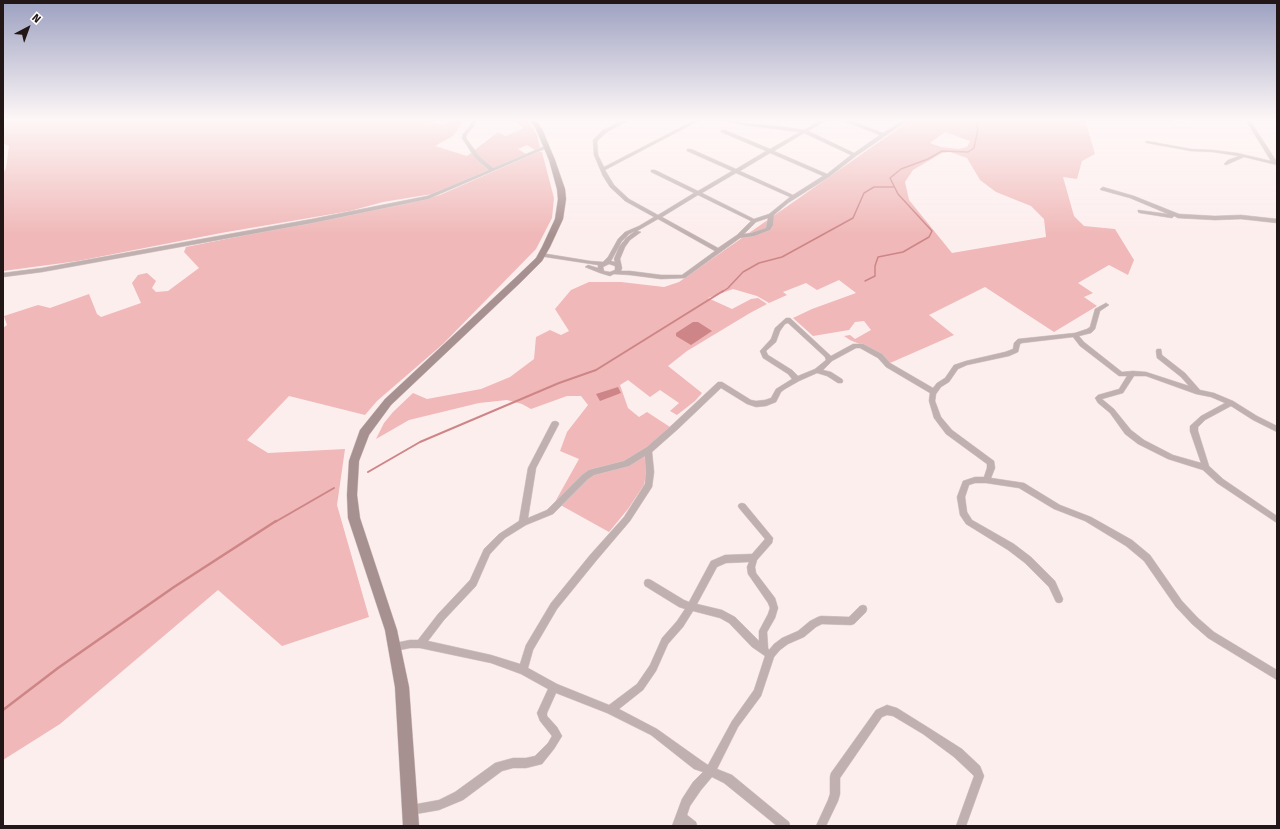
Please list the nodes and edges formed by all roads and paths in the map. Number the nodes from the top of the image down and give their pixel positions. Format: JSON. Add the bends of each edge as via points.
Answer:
{"nodes":[{"id":1,"x":478,"y":158,"type":"edge"},
{"id":2,"x":521,"y":158,"type":"edge"},
{"id":3,"x":551,"y":158,"type":"edge"},
{"id":4,"x":597,"y":158,"type":"edge"},
{"id":5,"x":625,"y":158,"type":"edge"},
{"id":6,"x":706,"y":158,"type":"edge"},
{"id":7,"x":758,"y":158,"type":"edge"},
{"id":8,"x":785,"y":158,"type":"edge"},
{"id":9,"x":851,"y":158,"type":"edge"},
{"id":10,"x":1239,"y":158,"type":"edge"},
{"id":11,"x":1251,"y":158,"type":"edge"},
{"id":12,"x":1226,"y":164,"type":"dead end"},
{"id":13,"x":1276,"y":164,"type":"edge"},
{"id":14,"x":492,"y":170,"type":"junction"},
{"id":15,"x":602,"y":170,"type":"junction"},
{"id":16,"x":653,"y":171,"type":"dead end"},
{"id":17,"x":736,"y":171,"type":"junction"},
{"id":18,"x":827,"y":176,"type":"junction"},
{"id":19,"x":1104,"y":189,"type":"dead end"},
{"id":20,"x":697,"y":194,"type":"junction"},
{"id":21,"x":793,"y":197,"type":"junction"},
{"id":22,"x":1140,"y":211,"type":"dead end"},
{"id":23,"x":771,"y":215,"type":"junction"},
{"id":24,"x":1178,"y":216,"type":"junction"},
{"id":25,"x":658,"y":217,"type":"junction"},
{"id":26,"x":754,"y":221,"type":"junction"},
{"id":27,"x":1277,"y":221,"type":"edge"},
{"id":28,"x":739,"y":236,"type":"junction"},
{"id":29,"x":619,"y":246,"type":"junction"},
{"id":30,"x":719,"y":251,"type":"junction"},
{"id":31,"x":540,"y":257,"type":"junction"},
{"id":32,"x":605,"y":263,"type":"junction"},
{"id":33,"x":618,"y":265,"type":"junction"},
{"id":34,"x":601,"y":271,"type":"junction"},
{"id":35,"x":616,"y":273,"type":"junction"},
{"id":36,"x":3,"y":275,"type":"edge"},
{"id":37,"x":666,"y":276,"type":"junction"},
{"id":38,"x":1106,"y":305,"type":"dead end"},
{"id":39,"x":1075,"y":335,"type":"junction"},
{"id":40,"x":1159,"y":351,"type":"dead end"},
{"id":41,"x":830,"y":359,"type":"junction"},
{"id":42,"x":817,"y":371,"type":"junction"},
{"id":43,"x":1133,"y":373,"type":"junction"},
{"id":44,"x":797,"y":379,"type":"junction"},
{"id":45,"x":840,"y":381,"type":"dead end"},
{"id":46,"x":934,"y":392,"type":"junction"},
{"id":47,"x":1198,"y":392,"type":"junction"},
{"id":48,"x":1231,"y":403,"type":"junction"},
{"id":49,"x":555,"y":424,"type":"dead end"},
{"id":50,"x":1277,"y":429,"type":"edge"},
{"id":51,"x":648,"y":450,"type":"junction"},
{"id":52,"x":1206,"y":468,"type":"junction"},
{"id":53,"x":986,"y":480,"type":"junction"},
{"id":54,"x":742,"y":506,"type":"dead end"},
{"id":55,"x":1277,"y":520,"type":"edge"},
{"id":56,"x":523,"y":523,"type":"junction"},
{"id":57,"x":754,"y":558,"type":"junction"},
{"id":58,"x":648,"y":583,"type":"dead end"},
{"id":59,"x":1059,"y":599,"type":"dead end"},
{"id":60,"x":691,"y":606,"type":"junction"},
{"id":61,"x":862,"y":609,"type":"dead end"},
{"id":62,"x":420,"y":644,"type":"junction"},
{"id":63,"x":395,"y":647,"type":"junction"},
{"id":64,"x":766,"y":653,"type":"junction"},
{"id":65,"x":523,"y":670,"type":"junction"},
{"id":66,"x":1277,"y":675,"type":"edge"},
{"id":67,"x":554,"y":687,"type":"junction"},
{"id":68,"x":610,"y":710,"type":"junction"},
{"id":69,"x":710,"y":772,"type":"junction"},
{"id":70,"x":410,"y":810,"type":"junction"},
{"id":71,"x":679,"y":821,"type":"edge"},
{"id":72,"x":410,"y":826,"type":"edge"},
{"id":73,"x":692,"y":826,"type":"edge"},
{"id":74,"x":786,"y":826,"type":"edge"},
{"id":75,"x":821,"y":826,"type":"edge"},
{"id":76,"x":961,"y":826,"type":"edge"}],
"edges":[{"from":1,"to":14,"type":"street"},
{"from":2,"to":14,"type":"street"},
{"from":3,"to":31,"type":"street","via":[[562,199],[556,228]]},
{"from":4,"to":15,"type":"street"},
{"from":5,"to":15,"type":"street"},
{"from":6,"to":17,"type":"street"},
{"from":7,"to":17,"type":"street"},
{"from":8,"to":18,"type":"street"},
{"from":9,"to":18,"type":"street"},
{"from":10,"to":12,"type":"street"},
{"from":11,"to":13,"type":"street"},
{"from":14,"to":36,"type":"street","via":[[428,197],[312,221],[49,269]]},
{"from":15,"to":25,"type":"street","via":[[612,186],[627,200]]},
{"from":16,"to":20,"type":"street"},
{"from":17,"to":20,"type":"street"},
{"from":17,"to":21,"type":"street"},
{"from":18,"to":21,"type":"street"},
{"from":19,"to":24,"type":"street","via":[[1132,197]]},
{"from":20,"to":25,"type":"street"},
{"from":20,"to":26,"type":"street"},
{"from":21,"to":23,"type":"street"},
{"from":22,"to":24,"type":"street"},
{"from":23,"to":26,"type":"street"},
{"from":23,"to":28,"type":"street","via":[[768,229]]},
{"from":24,"to":27,"type":"street","via":[[1241,217]]},
{"from":25,"to":29,"type":"street","via":[[641,227]]},
{"from":25,"to":30,"type":"street"},
{"from":26,"to":28,"type":"street"},
{"from":28,"to":30,"type":"street"},
{"from":29,"to":32,"type":"street"},
{"from":29,"to":33,"type":"street"},
{"from":30,"to":37,"type":"street","via":[[684,277]]},
{"from":31,"to":32,"type":"street"},
{"from":31,"to":34,"type":"street"},
{"from":31,"to":63,"type":"street","via":[[388,402],[372,420],[358,447],[352,478],[354,518]]},
{"from":32,"to":33,"type":"street","via":[[612,262]]},
{"from":32,"to":34,"type":"street","via":[[600,267]]},
{"from":33,"to":35,"type":"street","via":[[619,270]]},
{"from":33,"to":37,"type":"street"},
{"from":34,"to":35,"type":"street","via":[[607,274]]},
{"from":35,"to":37,"type":"street"},
{"from":38,"to":39,"type":"street","via":[[1097,310],[1093,328]]},
{"from":39,"to":43,"type":"street","via":[[1082,344],[1117,372]]},
{"from":39,"to":46,"type":"street","via":[[1020,341],[1016,350],[1007,354],[959,365]]},
{"from":40,"to":47,"type":"street","via":[[1162,359],[1183,375]]},
{"from":41,"to":42,"type":"street"},
{"from":41,"to":44,"type":"street","via":[[788,320],[782,323],[774,340],[763,351],[765,356]]},
{"from":41,"to":46,"type":"street","via":[[855,346],[862,346],[880,356],[888,365]]},
{"from":42,"to":44,"type":"street"},
{"from":42,"to":45,"type":"street","via":[[829,374]]},
{"from":43,"to":47,"type":"street","via":[[1146,374]]},
{"from":43,"to":52,"type":"street","via":[[1121,391],[1100,397],[1100,401],[1112,411],[1128,432],[1141,442],[1166,455]]},
{"from":44,"to":51,"type":"street","via":[[778,391],[774,400],[756,404],[720,384],[660,442]]},
{"from":46,"to":53,"type":"street","via":[[932,402],[942,425],[991,463]]},
{"from":47,"to":48,"type":"street"},
{"from":48,"to":50,"type":"street"},
{"from":48,"to":52,"type":"street","via":[[1203,418],[1194,426]]},
{"from":49,"to":56,"type":"street","via":[[532,468]]},
{"from":51,"to":56,"type":"street","via":[[626,464],[592,472],[550,512]]},
{"from":51,"to":65,"type":"street","via":[[649,485],[627,519],[554,606],[529,648]]},
{"from":52,"to":55,"type":"street","via":[[1220,482]]},
{"from":53,"to":59,"type":"street","via":[[966,483],[961,497],[963,513],[969,522],[1028,560],[1052,584]]},
{"from":53,"to":66,"type":"street","via":[[1021,485],[1057,507],[1088,519],[1129,543],[1147,558],[1179,604],[1195,621],[1211,635]]},
{"from":54,"to":57,"type":"street","via":[[769,538],[767,545]]},
{"from":56,"to":62,"type":"street","via":[[502,536],[486,552],[473,583]]},
{"from":57,"to":60,"type":"street","via":[[725,559],[714,564]]},
{"from":57,"to":64,"type":"street","via":[[752,574],[772,601],[774,608],[763,631]]},
{"from":58,"to":60,"type":"street","via":[[670,598]]},
{"from":60,"to":64,"type":"street","via":[[722,614],[732,620]]},
{"from":60,"to":68,"type":"street","via":[[665,641],[653,668],[640,688]]},
{"from":61,"to":64,"type":"street","via":[[851,621],[820,620],[801,634]]},
{"from":62,"to":63,"type":"street"},
{"from":62,"to":65,"type":"street","via":[[491,659]]},
{"from":63,"to":70,"type":"street","via":[[402,687]]},
{"from":64,"to":69,"type":"street","via":[[758,692],[735,724]]},
{"from":65,"to":67,"type":"street"},
{"from":67,"to":68,"type":"street"},
{"from":67,"to":70,"type":"street","via":[[542,713],[557,736],[538,760],[499,767],[458,796],[440,805]]},
{"from":68,"to":69,"type":"street","via":[[654,732]]},
{"from":69,"to":71,"type":"street","via":[[686,803]]},
{"from":69,"to":74,"type":"street","via":[[728,779]]},
{"from":70,"to":72,"type":"street"},
{"from":71,"to":73,"type":"street"},
{"from":75,"to":76,"type":"street","via":[[835,794],[835,777],[879,713],[887,710],[894,711],[952,748],[976,770],[979,776]]}]}
